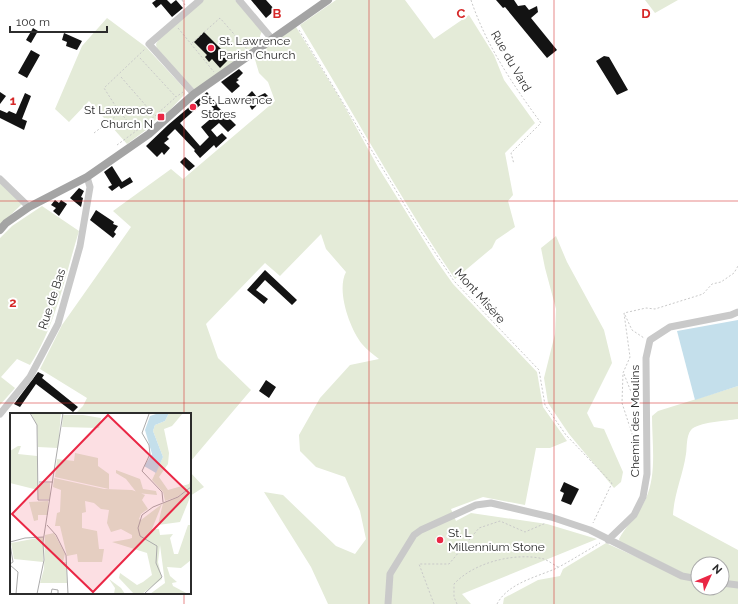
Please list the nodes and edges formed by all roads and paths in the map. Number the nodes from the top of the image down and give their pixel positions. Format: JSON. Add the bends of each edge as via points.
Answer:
{"nodes":[{"id":1,"x":200,"y":0,"type":"edge"},
{"id":2,"x":239,"y":0,"type":"edge"},
{"id":3,"x":328,"y":0,"type":"edge"},
{"id":4,"x":471,"y":0,"type":"edge"},
{"id":5,"x":295,"y":22,"type":"junction"},
{"id":6,"x":174,"y":23,"type":"junction"},
{"id":7,"x":272,"y":39,"type":"junction"},
{"id":8,"x":192,"y":43,"type":"junction"},
{"id":9,"x":149,"y":44,"type":"junction"},
{"id":10,"x":247,"y":49,"type":"dead end"},
{"id":11,"x":140,"y":58,"type":"dead end"},
{"id":12,"x":216,"y":74,"type":"dead end"},
{"id":13,"x":121,"y":77,"type":"dead end"},
{"id":14,"x":192,"y":92,"type":"junction"},
{"id":15,"x":176,"y":97,"type":"junction"},
{"id":16,"x":120,"y":112,"type":"junction"},
{"id":17,"x":155,"y":116,"type":"junction"},
{"id":18,"x":135,"y":132,"type":"junction"},
{"id":19,"x":94,"y":133,"type":"dead end"},
{"id":20,"x":117,"y":145,"type":"dead end"},
{"id":21,"x":514,"y":164,"type":"dead end"},
{"id":22,"x":87,"y":177,"type":"junction"},
{"id":23,"x":0,"y":179,"type":"edge"},
{"id":24,"x":29,"y":207,"type":"junction"},
{"id":25,"x":0,"y":230,"type":"edge"},
{"id":26,"x":738,"y":312,"type":"edge"},
{"id":27,"x":624,"y":313,"type":"dead end"},
{"id":28,"x":649,"y":343,"type":"junction"},
{"id":29,"x":623,"y":373,"type":"dead end"},
{"id":30,"x":0,"y":414,"type":"edge"},
{"id":31,"x":640,"y":414,"type":"dead end"},
{"id":32,"x":557,"y":519,"type":"junction"},
{"id":33,"x":590,"y":530,"type":"junction"},
{"id":34,"x":608,"y":540,"type":"junction"},
{"id":35,"x":558,"y":567,"type":"junction"},
{"id":36,"x":690,"y":578,"type":"edge"},
{"id":37,"x":388,"y":604,"type":"edge"},
{"id":38,"x":434,"y":604,"type":"edge"},
{"id":39,"x":457,"y":604,"type":"edge"},
{"id":40,"x":497,"y":604,"type":"edge"}],
"edges":[{"from":1,"to":6,"type":"street"},
{"from":2,"to":7,"type":"street"},
{"from":3,"to":5,"type":"main road"},
{"from":4,"to":21,"type":"path","name":"Rue du Vard","via":[[476,16],[509,79],[541,123],[511,153]]},
{"from":5,"to":7,"type":"main road"},
{"from":5,"to":33,"type":"path","name":"Mont Misère","via":[[418,227],[454,281],[539,370],[545,405],[566,435],[612,483]]},
{"from":6,"to":8,"type":"path"},
{"from":6,"to":9,"type":"street"},
{"from":7,"to":14,"type":"main road"},
{"from":8,"to":10,"type":"path","via":[[220,18]]},
{"from":8,"to":12,"type":"path"},
{"from":9,"to":14,"type":"street"},
{"from":9,"to":16,"type":"path","via":[[104,88]]},
{"from":11,"to":15,"type":"path"},
{"from":13,"to":17,"type":"path"},
{"from":14,"to":15,"type":"path"},
{"from":14,"to":22,"type":"main road","via":[[150,134]]},
{"from":15,"to":17,"type":"path"},
{"from":16,"to":18,"type":"path"},
{"from":16,"to":19,"type":"path"},
{"from":17,"to":18,"type":"path"},
{"from":18,"to":20,"type":"path"},
{"from":22,"to":24,"type":"main road"},
{"from":22,"to":30,"type":"street","name":"Rue de Bas","via":[[90,187],[80,246],[58,324],[30,377]]},
{"from":23,"to":24,"type":"street"},
{"from":24,"to":25,"type":"main road"},
{"from":26,"to":28,"type":"street","via":[[670,327]]},
{"from":27,"to":28,"type":"path","via":[[632,330]]},
{"from":28,"to":34,"type":"street","name":"Chemin des Moulins","via":[[646,358],[647,474],[643,497],[634,515]]},
{"from":29,"to":31,"type":"path"},
{"from":32,"to":33,"type":"street"},
{"from":32,"to":37,"type":"street","via":[[491,503],[476,505],[421,530],[414,535],[390,574]]},
{"from":32,"to":38,"type":"path","via":[[525,532],[500,521],[479,528],[449,564],[419,564]]},
{"from":33,"to":34,"type":"street"},
{"from":34,"to":35,"type":"path"},
{"from":34,"to":36,"type":"street"},
{"from":35,"to":39,"type":"path","via":[[546,560],[515,556],[469,571],[454,584]]},
{"from":35,"to":40,"type":"path","via":[[513,588],[505,593]]}]}
